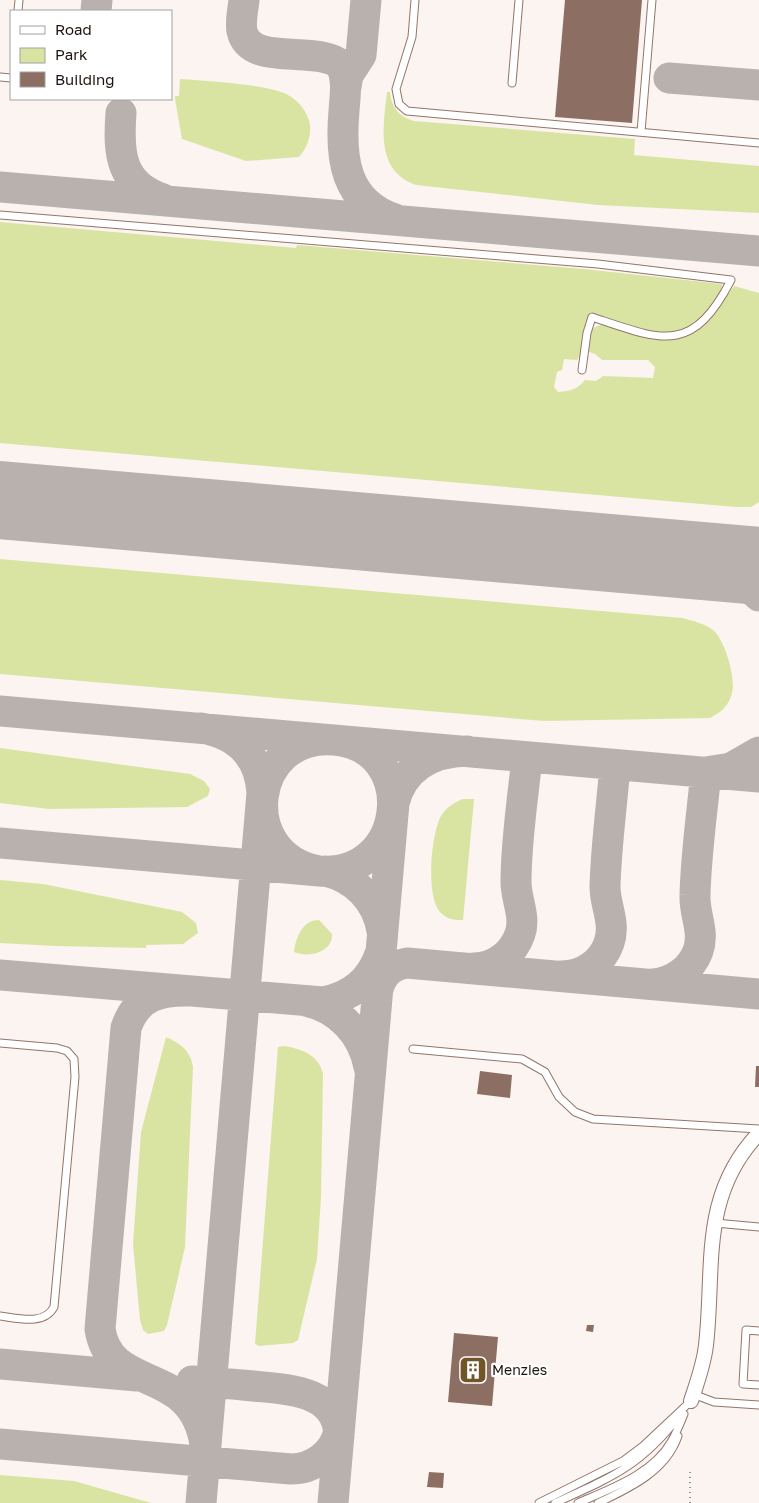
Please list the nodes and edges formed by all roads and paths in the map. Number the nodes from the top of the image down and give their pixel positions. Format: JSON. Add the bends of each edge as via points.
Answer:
{"nodes":[{"id":1,"x":415,"y":0,"type":"edge"},
{"id":2,"x":519,"y":0,"type":"edge"},
{"id":3,"x":652,"y":0,"type":"edge"},
{"id":4,"x":512,"y":83,"type":"dead end"},
{"id":5,"x":641,"y":132,"type":"junction"},
{"id":6,"x":759,"y":143,"type":"edge"},
{"id":7,"x":0,"y":215,"type":"edge"},
{"id":8,"x":582,"y":370,"type":"dead end"},
{"id":9,"x":0,"y":1043,"type":"edge"},
{"id":10,"x":414,"y":1049,"type":"dead end"},
{"id":11,"x":759,"y":1131,"type":"edge"},
{"id":12,"x":714,"y":1222,"type":"junction"},
{"id":13,"x":759,"y":1226,"type":"edge"},
{"id":14,"x":0,"y":1316,"type":"edge"},
{"id":15,"x":759,"y":1331,"type":"edge"},
{"id":16,"x":759,"y":1385,"type":"edge"},
{"id":17,"x":692,"y":1397,"type":"junction"},
{"id":18,"x":759,"y":1405,"type":"edge"},
{"id":19,"x":690,"y":1471,"type":"dead end"},
{"id":20,"x":539,"y":1503,"type":"edge"},
{"id":21,"x":555,"y":1503,"type":"edge"},
{"id":22,"x":578,"y":1503,"type":"edge"},
{"id":23,"x":598,"y":1503,"type":"edge"},
{"id":24,"x":690,"y":1503,"type":"edge"}],
"edges":[{"from":1,"to":5,"type":"lane","via":[[412,37],[396,90],[399,104],[407,111]]},
{"from":2,"to":4,"type":"lane"},
{"from":3,"to":5,"type":"lane"},
{"from":5,"to":6,"type":"lane"},
{"from":7,"to":8,"type":"lane","via":[[598,264],[731,280],[702,322],[690,332],[676,336],[644,334],[592,317]]},
{"from":9,"to":14,"type":"lane","via":[[64,1050],[74,1059],[75,1077],[54,1307],[41,1319]]},
{"from":10,"to":11,"type":"lane","via":[[522,1059],[545,1072],[559,1097],[576,1112],[593,1119]]},
{"from":11,"to":12,"type":"street","via":[[732,1166]]},
{"from":12,"to":13,"type":"lane"},
{"from":12,"to":17,"type":"street","via":[[706,1347]]},
{"from":15,"to":16,"type":"lane","via":[[746,1330],[743,1384]]},
{"from":17,"to":18,"type":"lane"},
{"from":17,"to":20,"type":"lane","via":[[643,1446],[623,1461]]},
{"from":17,"to":21,"type":"lane","via":[[651,1450],[632,1465]]},
{"from":17,"to":22,"type":"lane","via":[[670,1444],[651,1464]]},
{"from":17,"to":23,"type":"lane","via":[[672,1453],[639,1482]]},
{"from":19,"to":24,"type":"path"}]}
